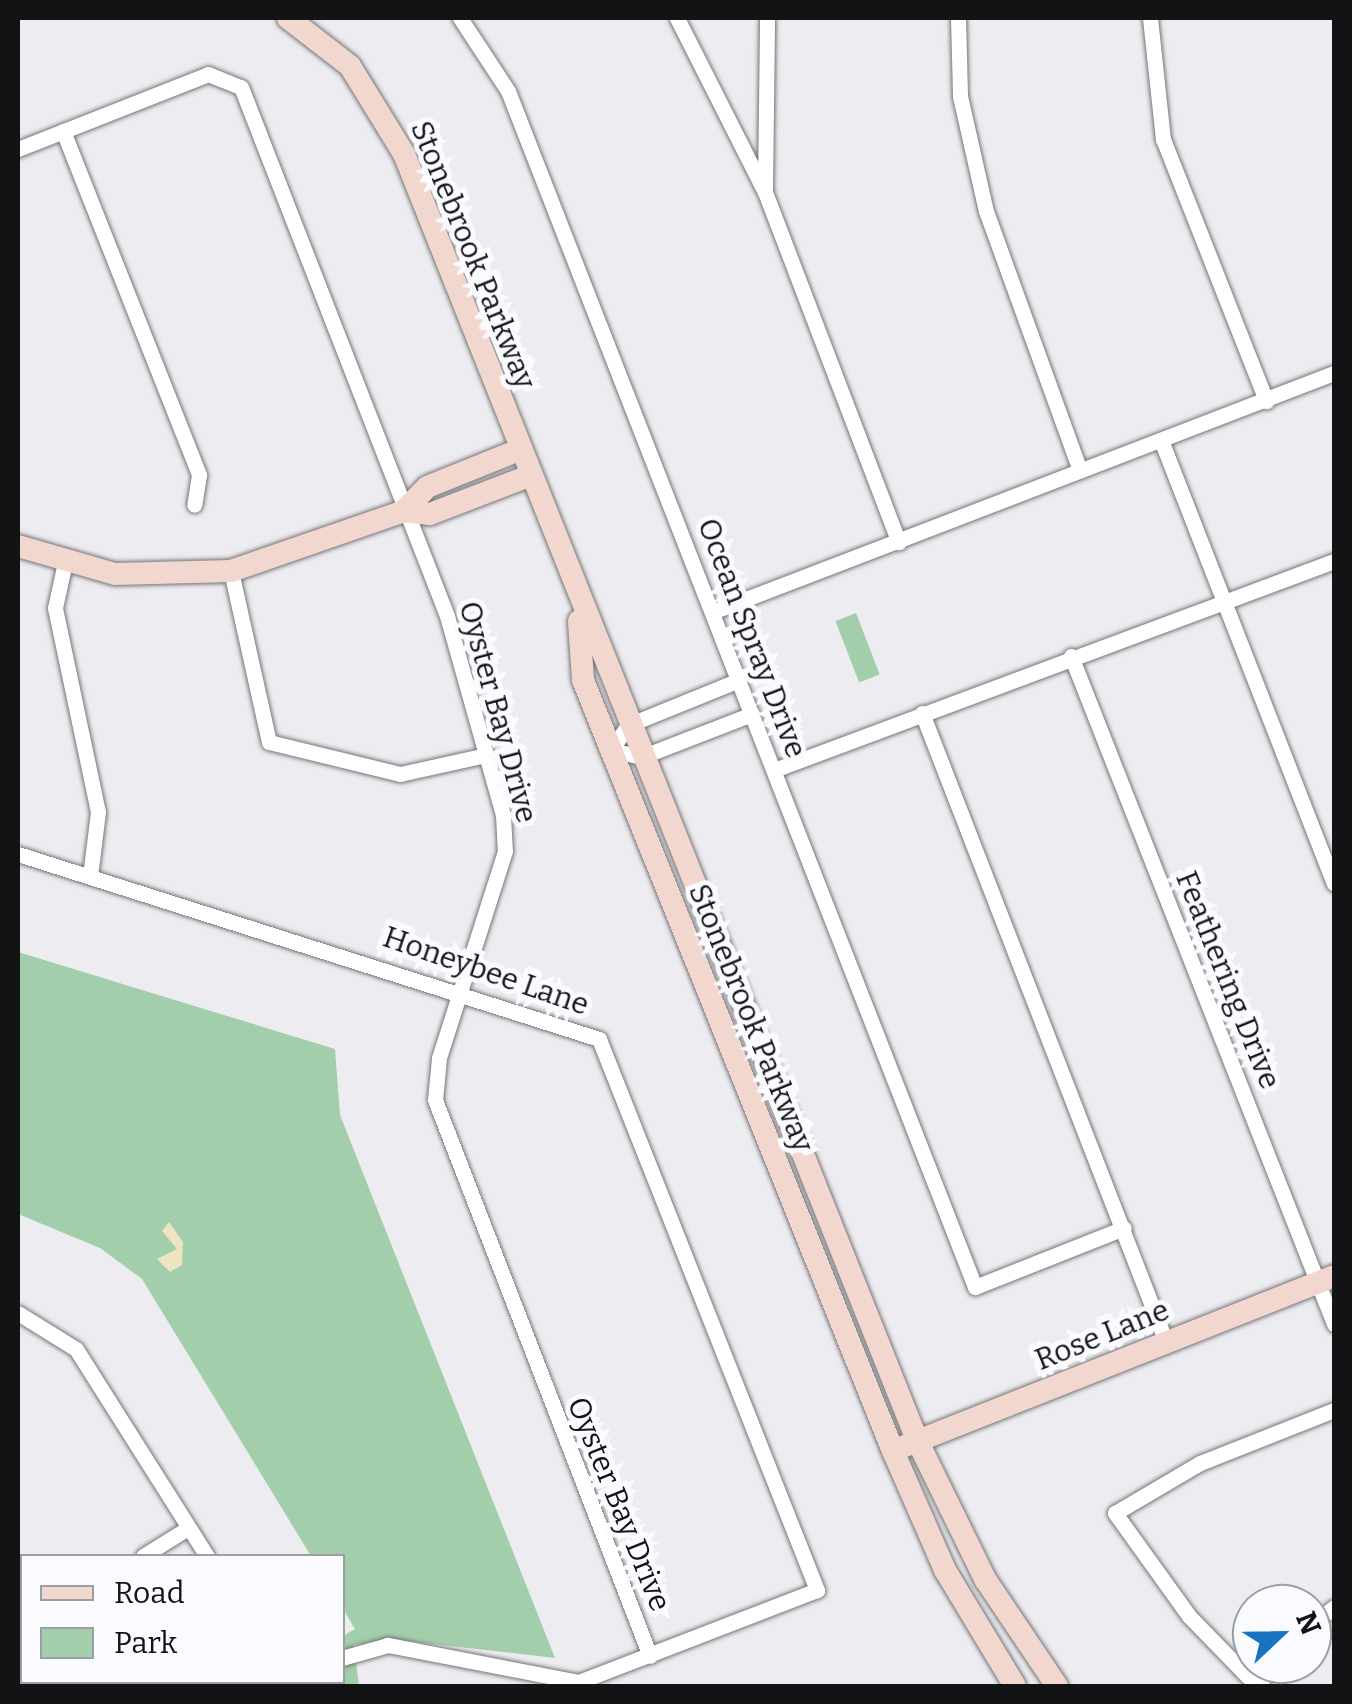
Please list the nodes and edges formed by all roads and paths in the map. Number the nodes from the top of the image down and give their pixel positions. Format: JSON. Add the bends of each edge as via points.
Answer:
{"nodes":[{"id":1,"x":288,"y":18,"type":"edge"},
{"id":2,"x":460,"y":18,"type":"edge"},
{"id":3,"x":698,"y":18,"type":"edge"},
{"id":4,"x":767,"y":18,"type":"edge"},
{"id":5,"x":958,"y":18,"type":"edge"},
{"id":6,"x":1150,"y":18,"type":"edge"},
{"id":7,"x":679,"y":21,"type":"edge"},
{"id":8,"x":63,"y":131,"type":"junction"},
{"id":9,"x":18,"y":150,"type":"edge"},
{"id":10,"x":765,"y":192,"type":"junction"},
{"id":11,"x":1334,"y":372,"type":"edge"},
{"id":12,"x":1266,"y":401,"type":"junction"},
{"id":13,"x":1161,"y":440,"type":"junction"},
{"id":14,"x":519,"y":450,"type":"junction"},
{"id":15,"x":1080,"y":471,"type":"junction"},
{"id":16,"x":529,"y":476,"type":"junction"},
{"id":17,"x":194,"y":505,"type":"dead end"},
{"id":18,"x":404,"y":511,"type":"junction"},
{"id":19,"x":899,"y":542,"type":"junction"},
{"id":20,"x":18,"y":546,"type":"edge"},
{"id":21,"x":1334,"y":561,"type":"edge"},
{"id":22,"x":65,"y":562,"type":"junction"},
{"id":23,"x":231,"y":571,"type":"junction"},
{"id":24,"x":578,"y":602,"type":"junction"},
{"id":25,"x":1226,"y":605,"type":"junction"},
{"id":26,"x":712,"y":612,"type":"junction"},
{"id":27,"x":1071,"y":656,"type":"junction"},
{"id":28,"x":739,"y":680,"type":"junction"},
{"id":29,"x":922,"y":713,"type":"junction"},
{"id":30,"x":752,"y":714,"type":"junction"},
{"id":31,"x":628,"y":725,"type":"junction"},
{"id":32,"x":611,"y":750,"type":"junction"},
{"id":33,"x":486,"y":754,"type":"junction"},
{"id":34,"x":641,"y":757,"type":"junction"},
{"id":35,"x":774,"y":770,"type":"junction"},
{"id":36,"x":18,"y":854,"type":"edge"},
{"id":37,"x":90,"y":876,"type":"junction"},
{"id":38,"x":1334,"y":883,"type":"edge"},
{"id":39,"x":464,"y":989,"type":"junction"},
{"id":40,"x":1124,"y":1228,"type":"junction"},
{"id":41,"x":1326,"y":1279,"type":"edge"},
{"id":42,"x":18,"y":1313,"type":"edge"},
{"id":43,"x":1334,"y":1324,"type":"edge"},
{"id":44,"x":1166,"y":1342,"type":"junction"},
{"id":45,"x":1334,"y":1410,"type":"edge"},
{"id":46,"x":918,"y":1440,"type":"junction"},
{"id":47,"x":892,"y":1451,"type":"junction"},
{"id":48,"x":188,"y":1528,"type":"junction"},
{"id":49,"x":146,"y":1554,"type":"edge"},
{"id":50,"x":206,"y":1554,"type":"edge"},
{"id":51,"x":650,"y":1656,"type":"junction"},
{"id":52,"x":345,"y":1657,"type":"edge"},
{"id":53,"x":1015,"y":1686,"type":"edge"},
{"id":54,"x":1058,"y":1686,"type":"edge"},
{"id":55,"x":1256,"y":1686,"type":"edge"}],
"edges":[{"from":1,"to":14,"type":"street","name":"Stonebrook Parkway","via":[[350,66],[382,111]]},
{"from":2,"to":26,"type":"street","name":"Ocean Spray Drive","via":[[508,90]]},
{"from":3,"to":7,"type":"street"},
{"from":4,"to":10,"type":"street"},
{"from":5,"to":15,"type":"street","via":[[960,96],[986,210]]},
{"from":6,"to":12,"type":"street","via":[[1163,138]]},
{"from":7,"to":10,"type":"street"},
{"from":8,"to":9,"type":"street"},
{"from":8,"to":17,"type":"street","via":[[198,475]]},
{"from":8,"to":18,"type":"street","name":"Oyster Bay Drive","via":[[208,74],[228,74]]},
{"from":10,"to":19,"type":"street"},
{"from":11,"to":12,"type":"street"},
{"from":12,"to":13,"type":"street"},
{"from":13,"to":15,"type":"street"},
{"from":13,"to":25,"type":"street"},
{"from":14,"to":16,"type":"street","name":"Stonebrook Parkway"},
{"from":14,"to":18,"type":"street","via":[[427,487]]},
{"from":15,"to":19,"type":"street"},
{"from":16,"to":18,"type":"street","via":[[430,514]]},
{"from":16,"to":24,"type":"street","name":"Stonebrook Parkway"},
{"from":18,"to":23,"type":"street"},
{"from":18,"to":33,"type":"street","name":"Oyster Bay Drive"},
{"from":19,"to":26,"type":"street"},
{"from":20,"to":22,"type":"street"},
{"from":21,"to":25,"type":"street"},
{"from":22,"to":23,"type":"street","via":[[162,579]]},
{"from":22,"to":37,"type":"street","via":[[55,608],[98,812]]},
{"from":23,"to":33,"type":"street","via":[[270,742],[400,774]]},
{"from":24,"to":31,"type":"street","name":"Stonebrook Parkway"},
{"from":24,"to":32,"type":"street","name":"Stonebrook Parkway","via":[[583,680]]},
{"from":25,"to":27,"type":"street"},
{"from":25,"to":38,"type":"street"},
{"from":26,"to":28,"type":"street","name":"Ocean Spray Drive"},
{"from":27,"to":29,"type":"street"},
{"from":27,"to":41,"type":"street","name":"Feathering Drive"},
{"from":28,"to":30,"type":"street","name":"Ocean Spray Drive"},
{"from":28,"to":31,"type":"street"},
{"from":29,"to":35,"type":"street"},
{"from":29,"to":40,"type":"street"},
{"from":30,"to":34,"type":"street"},
{"from":30,"to":35,"type":"street","name":"Ocean Spray Drive"},
{"from":31,"to":32,"type":"street"},
{"from":31,"to":34,"type":"street","name":"Stonebrook Parkway"},
{"from":32,"to":34,"type":"street"},
{"from":32,"to":47,"type":"street","name":"Stonebrook Parkway"},
{"from":33,"to":39,"type":"street","name":"Oyster Bay Drive","via":[[505,850]]},
{"from":34,"to":46,"type":"street","name":"Stonebrook Parkway"},
{"from":35,"to":40,"type":"street","name":"Ocean Spray Drive","via":[[975,1287]]},
{"from":36,"to":37,"type":"street","name":"Honeybee Lane"},
{"from":37,"to":39,"type":"street","name":"Honeybee Lane"},
{"from":39,"to":51,"type":"street","name":"Oyster Bay Drive","via":[[439,1058],[439,1122]]},
{"from":39,"to":51,"type":"street","name":"Honeybee Lane","via":[[599,1038],[817,1590]]},
{"from":40,"to":44,"type":"street"},
{"from":41,"to":43,"type":"street","name":"Feathering Drive"},
{"from":41,"to":44,"type":"street","name":"Rose Lane"},
{"from":42,"to":48,"type":"street","via":[[76,1349]]},
{"from":44,"to":46,"type":"street","name":"Rose Lane"},
{"from":45,"to":55,"type":"street","via":[[1200,1463],[1115,1512],[1190,1616]]},
{"from":46,"to":47,"type":"street","name":"Rose Lane"},
{"from":46,"to":54,"type":"street","name":"Stonebrook Parkway","via":[[985,1578]]},
{"from":47,"to":53,"type":"street","name":"Stonebrook Parkway","via":[[944,1570]]},
{"from":48,"to":49,"type":"street"},
{"from":48,"to":50,"type":"street"},
{"from":51,"to":52,"type":"street","via":[[579,1682],[388,1646]]}]}
